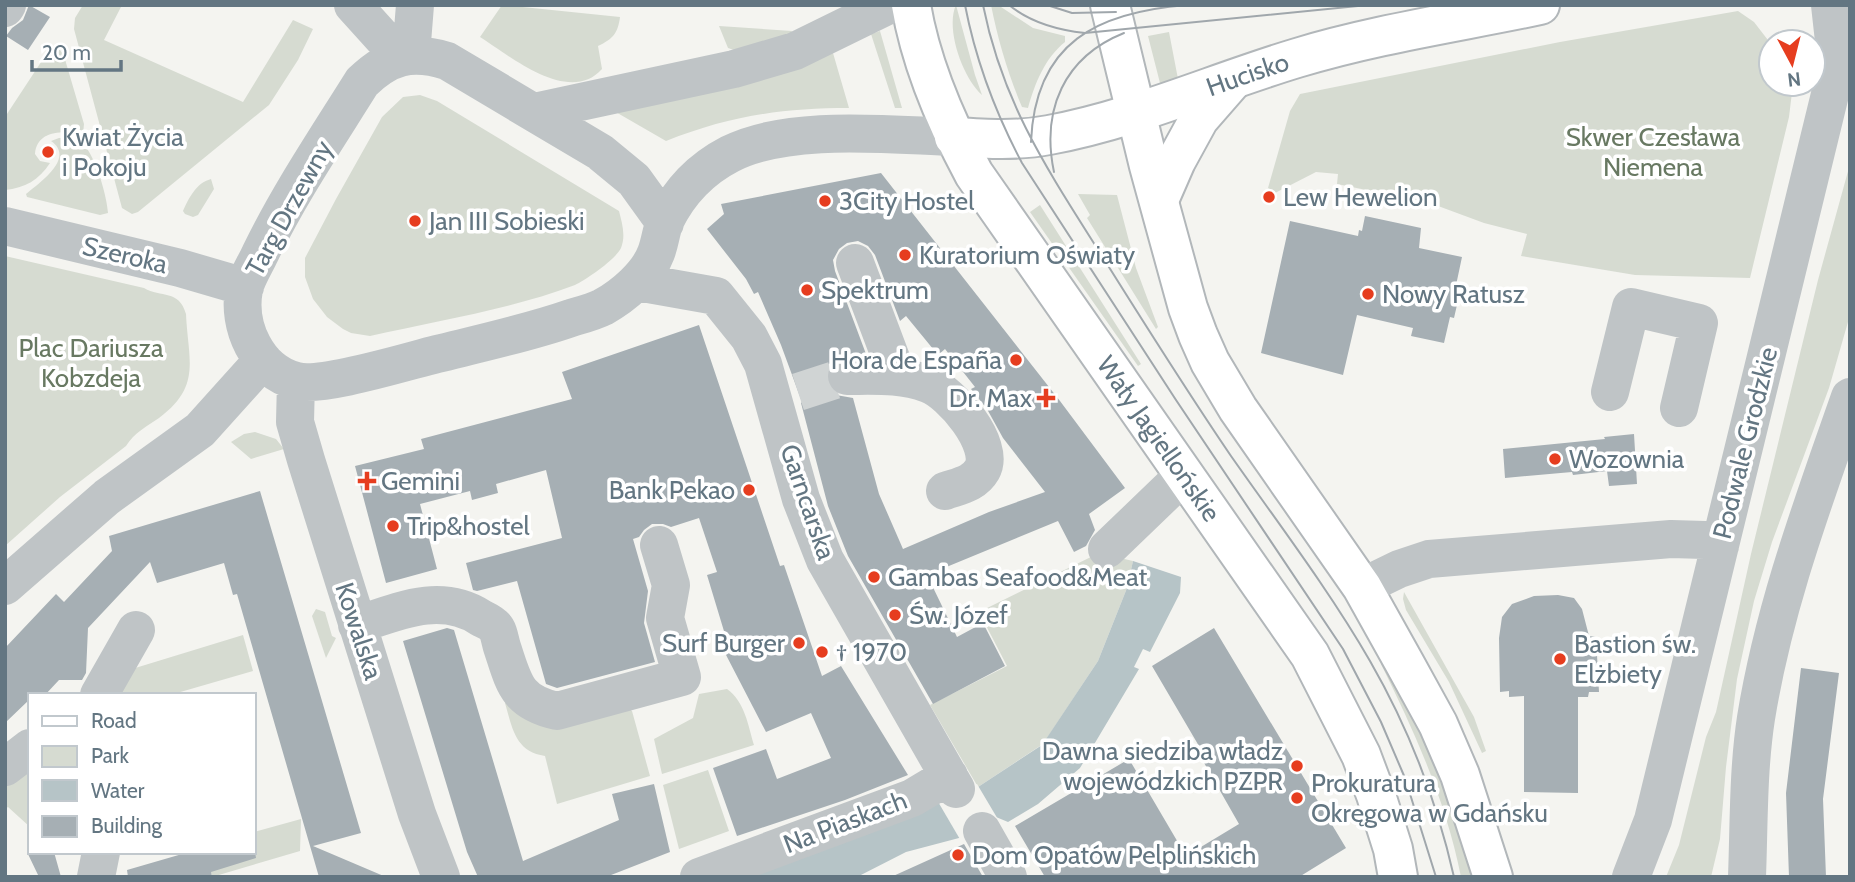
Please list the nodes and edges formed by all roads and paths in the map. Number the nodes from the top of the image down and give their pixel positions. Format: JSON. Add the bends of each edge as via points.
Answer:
{"nodes":[{"id":1,"x":354,"y":5,"type":"edge"},
{"id":2,"x":415,"y":5,"type":"edge"},
{"id":3,"x":889,"y":5,"type":"edge"},
{"id":4,"x":911,"y":5,"type":"edge"},
{"id":5,"x":1110,"y":5,"type":"edge"},
{"id":6,"x":1540,"y":5,"type":"edge"},
{"id":7,"x":1830,"y":5,"type":"edge"},
{"id":8,"x":405,"y":56,"type":"junction"},
{"id":9,"x":1233,"y":80,"type":"junction"},
{"id":10,"x":534,"y":112,"type":"junction"},
{"id":11,"x":1136,"y":113,"type":"junction"},
{"id":12,"x":954,"y":137,"type":"junction"},
{"id":13,"x":1159,"y":200,"type":"junction"},
{"id":14,"x":665,"y":223,"type":"junction"},
{"id":15,"x":5,"y":226,"type":"edge"},
{"id":16,"x":855,"y":263,"type":"dead end"},
{"id":17,"x":637,"y":282,"type":"junction"},
{"id":18,"x":245,"y":287,"type":"junction"},
{"id":19,"x":263,"y":360,"type":"junction"},
{"id":20,"x":847,"y":376,"type":"tunnel mouth"},
{"id":21,"x":898,"y":377,"type":"junction"},
{"id":22,"x":296,"y":381,"type":"junction"},
{"id":23,"x":1610,"y":392,"type":"dead end"},
{"id":24,"x":1850,"y":397,"type":"edge"},
{"id":25,"x":1679,"y":408,"type":"dead end"},
{"id":26,"x":1184,"y":475,"type":"junction"},
{"id":27,"x":945,"y":491,"type":"dead end"},
{"id":28,"x":659,"y":545,"type":"dead end"},
{"id":29,"x":1720,"y":546,"type":"junction"},
{"id":30,"x":1107,"y":549,"type":"dead end"},
{"id":31,"x":5,"y":586,"type":"edge"},
{"id":32,"x":1362,"y":587,"type":"junction"},
{"id":33,"x":358,"y":625,"type":"junction"},
{"id":34,"x":136,"y":630,"type":"dead end"},
{"id":35,"x":100,"y":693,"type":"edge"},
{"id":36,"x":28,"y":750,"type":"edge"},
{"id":37,"x":5,"y":767,"type":"edge"},
{"id":38,"x":953,"y":782,"type":"joint"},
{"id":39,"x":982,"y":831,"type":"dead end"},
{"id":40,"x":101,"y":854,"type":"edge"},
{"id":41,"x":96,"y":877,"type":"edge"},
{"id":42,"x":441,"y":877,"type":"edge"},
{"id":43,"x":699,"y":877,"type":"edge"},
{"id":44,"x":1008,"y":877,"type":"edge"},
{"id":45,"x":1398,"y":877,"type":"edge"},
{"id":46,"x":1493,"y":877,"type":"edge"},
{"id":47,"x":1631,"y":877,"type":"edge"},
{"id":48,"x":1747,"y":877,"type":"edge"}],
"edges":[{"from":1,"to":8,"type":"street"},
{"from":2,"to":8,"type":"street"},
{"from":3,"to":10,"type":"street","via":[[795,51],[734,69]]},
{"from":4,"to":12,"type":"main road","name":"Wały Jagiellońskie","via":[[924,59]]},
{"from":5,"to":11,"type":"main road"},
{"from":6,"to":9,"type":"main road","name":"Hucisko","via":[[1340,47]]},
{"from":7,"to":29,"type":"street","name":"Podwale Grodzkie","via":[[1836,59],[1833,82]]},
{"from":8,"to":10,"type":"street","via":[[428,55],[447,61]]},
{"from":8,"to":18,"type":"street","name":"Targ Drzewny","via":[[377,67],[362,82],[271,231]]},
{"from":9,"to":11,"type":"main road","name":"Hucisko"},
{"from":9,"to":13,"type":"main road","via":[[1199,119]]},
{"from":10,"to":14,"type":"street","via":[[600,152],[634,180]]},
{"from":11,"to":12,"type":"main road","name":"Hucisko","via":[[1049,135],[1010,140]]},
{"from":11,"to":13,"type":"main road"},
{"from":12,"to":14,"type":"street","via":[[828,134],[748,146],[700,174]]},
{"from":12,"to":26,"type":"main road","name":"Wały Jagiellońskie","via":[[974,174]]},
{"from":13,"to":32,"type":"main road","via":[[1188,308],[1210,362]]},
{"from":14,"to":17,"type":"street","via":[[656,256]]},
{"from":15,"to":18,"type":"street","name":"Szeroka"},
{"from":16,"to":21,"type":"street"},
{"from":17,"to":22,"type":"street","via":[[603,307],[548,326],[360,373],[309,383]]},
{"from":17,"to":38,"type":"street","name":"Garncarska","via":[[716,296],[786,395],[801,499],[825,560]]},
{"from":18,"to":19,"type":"street","name":"Targ Drzewny","via":[[242,315]]},
{"from":19,"to":22,"type":"street","name":"Targ Drzewny"},
{"from":19,"to":31,"type":"street","via":[[200,430],[107,497]]},
{"from":20,"to":21,"type":"street"},
{"from":21,"to":27,"type":"street","via":[[930,384],[953,401],[984,451],[983,468],[972,482]]},
{"from":22,"to":33,"type":"street","name":"Kowalska","via":[[295,422]]},
{"from":23,"to":25,"type":"street","via":[[1631,307],[1699,323]]},
{"from":24,"to":48,"type":"street","via":[[1771,640],[1756,720]]},
{"from":26,"to":30,"type":"street"},
{"from":26,"to":45,"type":"main road","name":"Wały Jagiellońskie","via":[[1310,655],[1342,715],[1376,795]]},
{"from":28,"to":33,"type":"street","via":[[671,585],[665,618],[682,677],[584,704],[557,711],[528,700],[515,687],[496,627],[466,608],[429,604]]},
{"from":29,"to":32,"type":"street","via":[[1698,539],[1671,539],[1429,559]]},
{"from":29,"to":47,"type":"street","name":"Podwale Grodzkie","via":[[1653,820]]},
{"from":32,"to":46,"type":"main road","via":[[1438,724]]},
{"from":33,"to":42,"type":"street","name":"Kowalska"},
{"from":34,"to":35,"type":"street"},
{"from":36,"to":37,"type":"street"},
{"from":38,"to":43,"type":"street","name":"Na Piaskach"},
{"from":39,"to":44,"type":"street"},
{"from":40,"to":41,"type":"street"}]}
